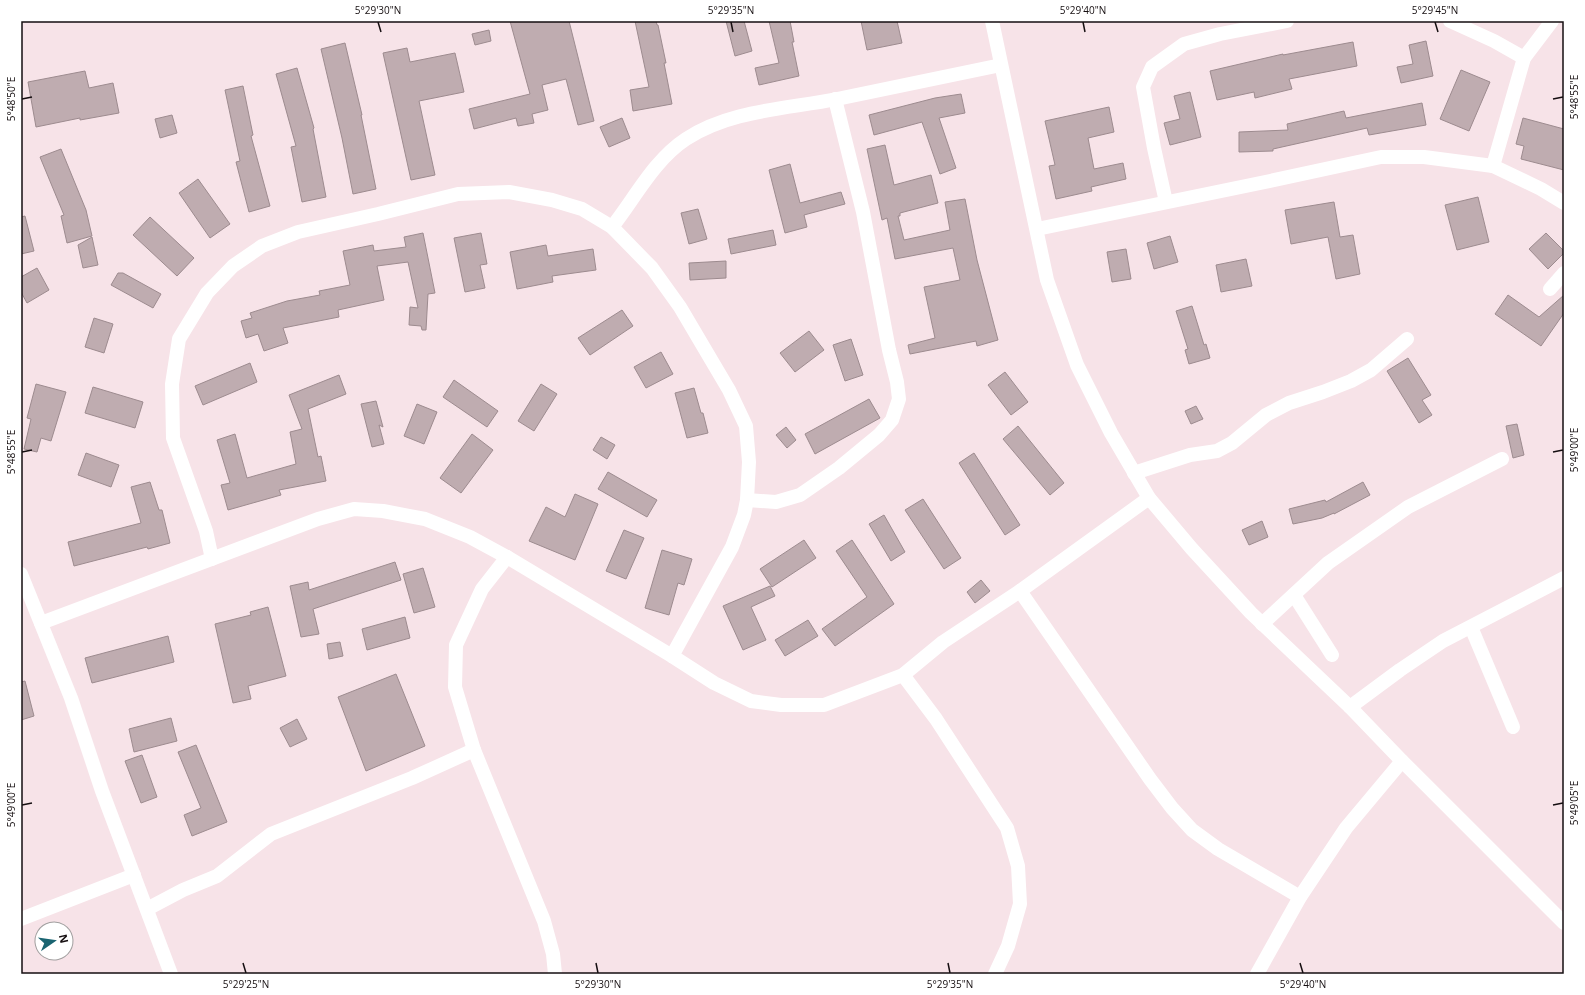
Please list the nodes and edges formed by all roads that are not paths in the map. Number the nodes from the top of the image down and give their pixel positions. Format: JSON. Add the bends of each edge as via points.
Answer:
{"nodes":[{"id":1,"x":992,"y":21,"type":"edge"},
{"id":2,"x":1287,"y":21,"type":"edge"},
{"id":3,"x":1450,"y":21,"type":"edge"},
{"id":4,"x":1552,"y":21,"type":"edge"},
{"id":5,"x":1524,"y":58,"type":"junction"},
{"id":6,"x":1001,"y":65,"type":"junction"},
{"id":7,"x":836,"y":99,"type":"junction"},
{"id":8,"x":1493,"y":166,"type":"junction"},
{"id":9,"x":1166,"y":202,"type":"junction"},
{"id":10,"x":1564,"y":203,"type":"edge"},
{"id":11,"x":612,"y":228,"type":"junction"},
{"id":12,"x":1037,"y":229,"type":"junction"},
{"id":13,"x":1564,"y":273,"type":"edge"},
{"id":14,"x":1550,"y":289,"type":"dead end"},
{"id":15,"x":1407,"y":339,"type":"dead end"},
{"id":16,"x":1502,"y":459,"type":"dead end"},
{"id":17,"x":1134,"y":473,"type":"junction"},
{"id":18,"x":1149,"y":498,"type":"junction"},
{"id":19,"x":747,"y":500,"type":"junction"},
{"id":20,"x":508,"y":557,"type":"junction"},
{"id":21,"x":212,"y":559,"type":"junction"},
{"id":22,"x":21,"y":574,"type":"edge"},
{"id":23,"x":1564,"y":578,"type":"edge"},
{"id":24,"x":1020,"y":591,"type":"junction"},
{"id":25,"x":1294,"y":595,"type":"junction"},
{"id":26,"x":41,"y":623,"type":"junction"},
{"id":27,"x":1262,"y":624,"type":"junction"},
{"id":28,"x":1471,"y":627,"type":"junction"},
{"id":29,"x":1332,"y":655,"type":"dead end"},
{"id":30,"x":672,"y":656,"type":"junction"},
{"id":31,"x":903,"y":674,"type":"junction"},
{"id":32,"x":1350,"y":707,"type":"junction"},
{"id":33,"x":1513,"y":727,"type":"dead end"},
{"id":34,"x":474,"y":750,"type":"junction"},
{"id":35,"x":1402,"y":761,"type":"junction"},
{"id":36,"x":134,"y":875,"type":"junction"},
{"id":37,"x":1300,"y":897,"type":"junction"},
{"id":38,"x":147,"y":909,"type":"junction"},
{"id":39,"x":21,"y":919,"type":"edge"},
{"id":40,"x":1564,"y":923,"type":"edge"},
{"id":41,"x":171,"y":974,"type":"edge"},
{"id":42,"x":555,"y":974,"type":"edge"},
{"id":43,"x":995,"y":974,"type":"edge"},
{"id":44,"x":1257,"y":974,"type":"edge"}],
"edges":[{"from":1,"to":6,"type":"street"},
{"from":2,"to":9,"type":"street","via":[[1184,44],[1152,67],[1143,87]]},
{"from":3,"to":5,"type":"street"},
{"from":4,"to":5,"type":"street"},
{"from":5,"to":8,"type":"street"},
{"from":6,"to":7,"type":"street"},
{"from":6,"to":12,"type":"street"},
{"from":7,"to":11,"type":"street","via":[[766,111],[710,125],[685,140],[658,163]]},
{"from":7,"to":19,"type":"street","via":[[863,212],[899,399],[892,420],[879,435],[839,468],[800,495],[776,502]]},
{"from":8,"to":9,"type":"street","via":[[1424,156],[1381,157]]},
{"from":8,"to":10,"type":"street"},
{"from":9,"to":12,"type":"street"},
{"from":11,"to":19,"type":"street","via":[[652,268],[680,307],[729,390],[746,426],[749,462]]},
{"from":11,"to":21,"type":"street","via":[[582,210],[552,200],[509,192],[458,194],[298,232],[262,246],[233,266],[207,294],[179,339],[172,384],[173,438],[206,531]]},
{"from":12,"to":17,"type":"street","via":[[1048,280],[1078,365],[1111,433]]},
{"from":13,"to":14,"type":"street"},
{"from":15,"to":17,"type":"street","via":[[1371,370],[1351,381],[1290,403],[1266,415],[1232,443],[1216,451],[1190,455]]},
{"from":16,"to":25,"type":"street","via":[[1408,507],[1328,563]]},
{"from":17,"to":18,"type":"street"},
{"from":18,"to":24,"type":"street"},
{"from":18,"to":27,"type":"street","via":[[1192,550]]},
{"from":19,"to":30,"type":"street","via":[[732,547]]},
{"from":20,"to":21,"type":"street","via":[[470,537],[425,519],[383,511],[354,509],[318,519]]},
{"from":20,"to":30,"type":"street"},
{"from":20,"to":34,"type":"street","via":[[482,589],[456,645],[455,688]]},
{"from":21,"to":26,"type":"street"},
{"from":22,"to":26,"type":"street"},
{"from":23,"to":28,"type":"street"},
{"from":24,"to":31,"type":"street","via":[[943,642]]},
{"from":24,"to":37,"type":"street","via":[[1150,778],[1192,830],[1218,849]]},
{"from":25,"to":27,"type":"street"},
{"from":25,"to":29,"type":"street"},
{"from":26,"to":36,"type":"street","via":[[71,698]]},
{"from":27,"to":32,"type":"street"},
{"from":28,"to":32,"type":"street","via":[[1406,666]]},
{"from":28,"to":33,"type":"street"},
{"from":30,"to":31,"type":"street","via":[[714,683],[751,701],[781,705],[824,705]]},
{"from":31,"to":43,"type":"street","via":[[936,719],[1006,828],[1018,866],[1020,904],[1008,946]]},
{"from":32,"to":35,"type":"street"},
{"from":34,"to":38,"type":"street","via":[[412,778],[271,834],[217,876]]},
{"from":34,"to":42,"type":"street","via":[[544,921],[553,954]]},
{"from":35,"to":37,"type":"street","via":[[1346,828]]},
{"from":35,"to":40,"type":"street"},
{"from":36,"to":38,"type":"street"},
{"from":36,"to":39,"type":"street"},
{"from":37,"to":44,"type":"street"},
{"from":38,"to":41,"type":"street"}]}
